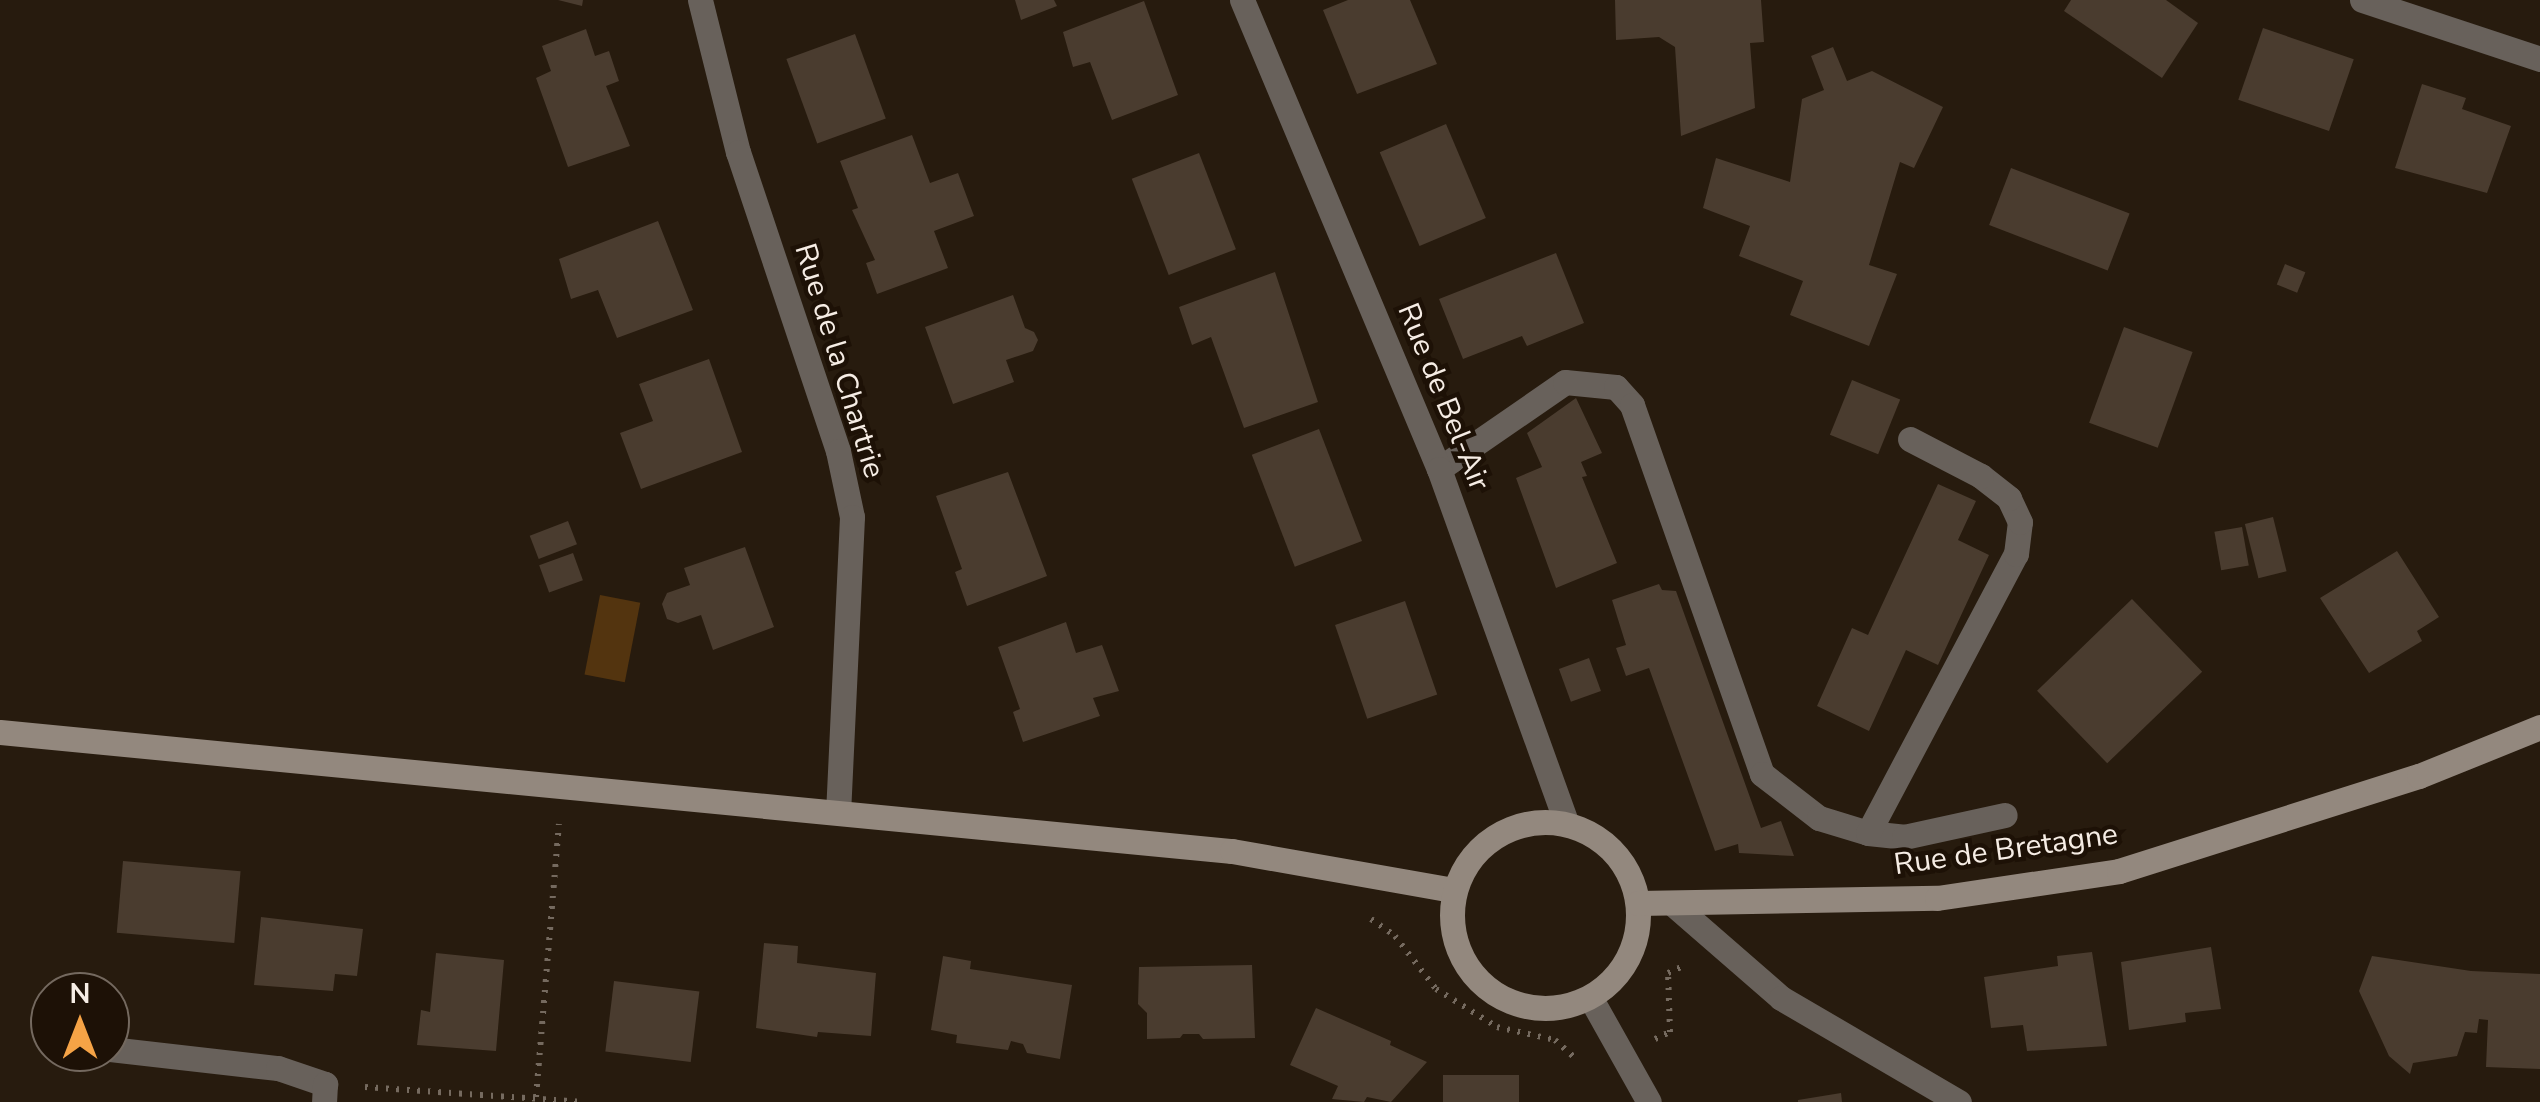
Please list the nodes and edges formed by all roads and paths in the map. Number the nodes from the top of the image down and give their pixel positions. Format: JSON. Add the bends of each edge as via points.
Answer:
{"nodes":[{"id":1,"x":700,"y":0,"type":"edge"},
{"id":2,"x":1242,"y":0,"type":"edge"},
{"id":3,"x":2362,"y":0,"type":"edge"},
{"id":4,"x":2540,"y":59,"type":"edge"},
{"id":5,"x":1910,"y":439,"type":"dead end"},
{"id":6,"x":1439,"y":469,"type":"junction"},
{"id":7,"x":2540,"y":727,"type":"edge"},
{"id":8,"x":0,"y":732,"type":"edge"},
{"id":9,"x":562,"y":786,"type":"junction"},
{"id":10,"x":838,"y":810,"type":"junction"},
{"id":11,"x":2005,"y":815,"type":"dead end"},
{"id":12,"x":1567,"y":824,"type":"junction"},
{"id":13,"x":1868,"y":833,"type":"junction"},
{"id":14,"x":1454,"y":890,"type":"junction"},
{"id":15,"x":1638,"y":903,"type":"junction"},
{"id":16,"x":1673,"y":904,"type":"junction"},
{"id":17,"x":1358,"y":910,"type":"dead end"},
{"id":18,"x":1726,"y":947,"type":"junction"},
{"id":19,"x":1590,"y":997,"type":"junction"},
{"id":20,"x":130,"y":1052,"type":"edge"},
{"id":21,"x":1622,"y":1054,"type":"junction"},
{"id":22,"x":325,"y":1093,"type":"edge"},
{"id":23,"x":536,"y":1097,"type":"junction"},
{"id":24,"x":583,"y":1102,"type":"edge"},
{"id":25,"x":1648,"y":1102,"type":"edge"},
{"id":26,"x":1959,"y":1102,"type":"edge"}],
"edges":[{"from":1,"to":10,"type":"street","name":"Rue de la Chartrie","via":[[738,152],[838,451],[852,517]]},
{"from":2,"to":6,"type":"street","name":"Rue de Bel-Air"},
{"from":3,"to":4,"type":"street"},
{"from":5,"to":13,"type":"street","via":[[1981,476],[2009,498],[2020,522],[2016,554]]},
{"from":6,"to":12,"type":"street","name":"Rue de Bel-Air"},
{"from":6,"to":13,"type":"street","via":[[1566,382],[1616,387],[1632,405],[1762,774],[1819,818]]},
{"from":7,"to":16,"type":"street","name":"Rue de Bretagne","via":[[2419,776],[2119,872],[1937,898]]},
{"from":8,"to":9,"type":"street"},
{"from":9,"to":10,"type":"street"},
{"from":9,"to":23,"type":"path"},
{"from":10,"to":14,"type":"street","via":[[1232,851]]},
{"from":11,"to":13,"type":"street","via":[[1904,837]]},
{"from":12,"to":14,"type":"street","via":[[1543,821],[1497,834],[1463,868]]},
{"from":12,"to":15,"type":"street","via":[[1615,852]]},
{"from":14,"to":19,"type":"street","via":[[1450,918],[1456,944],[1487,988],[1537,1008]]},
{"from":15,"to":16,"type":"street","name":"Rue de Bretagne"},
{"from":15,"to":19,"type":"street","via":[[1628,957]]},
{"from":16,"to":18,"type":"street"},
{"from":17,"to":21,"type":"path","via":[[1395,936],[1436,989],[1496,1027],[1554,1040],[1588,1069]]},
{"from":18,"to":21,"type":"path","via":[[1668,974],[1670,1032]]},
{"from":18,"to":26,"type":"street","via":[[1780,998]]},
{"from":19,"to":21,"type":"street"},
{"from":20,"to":22,"type":"street","via":[[278,1068]]},
{"from":21,"to":25,"type":"street"},
{"from":22,"to":23,"type":"path"},
{"from":23,"to":24,"type":"path"}]}
